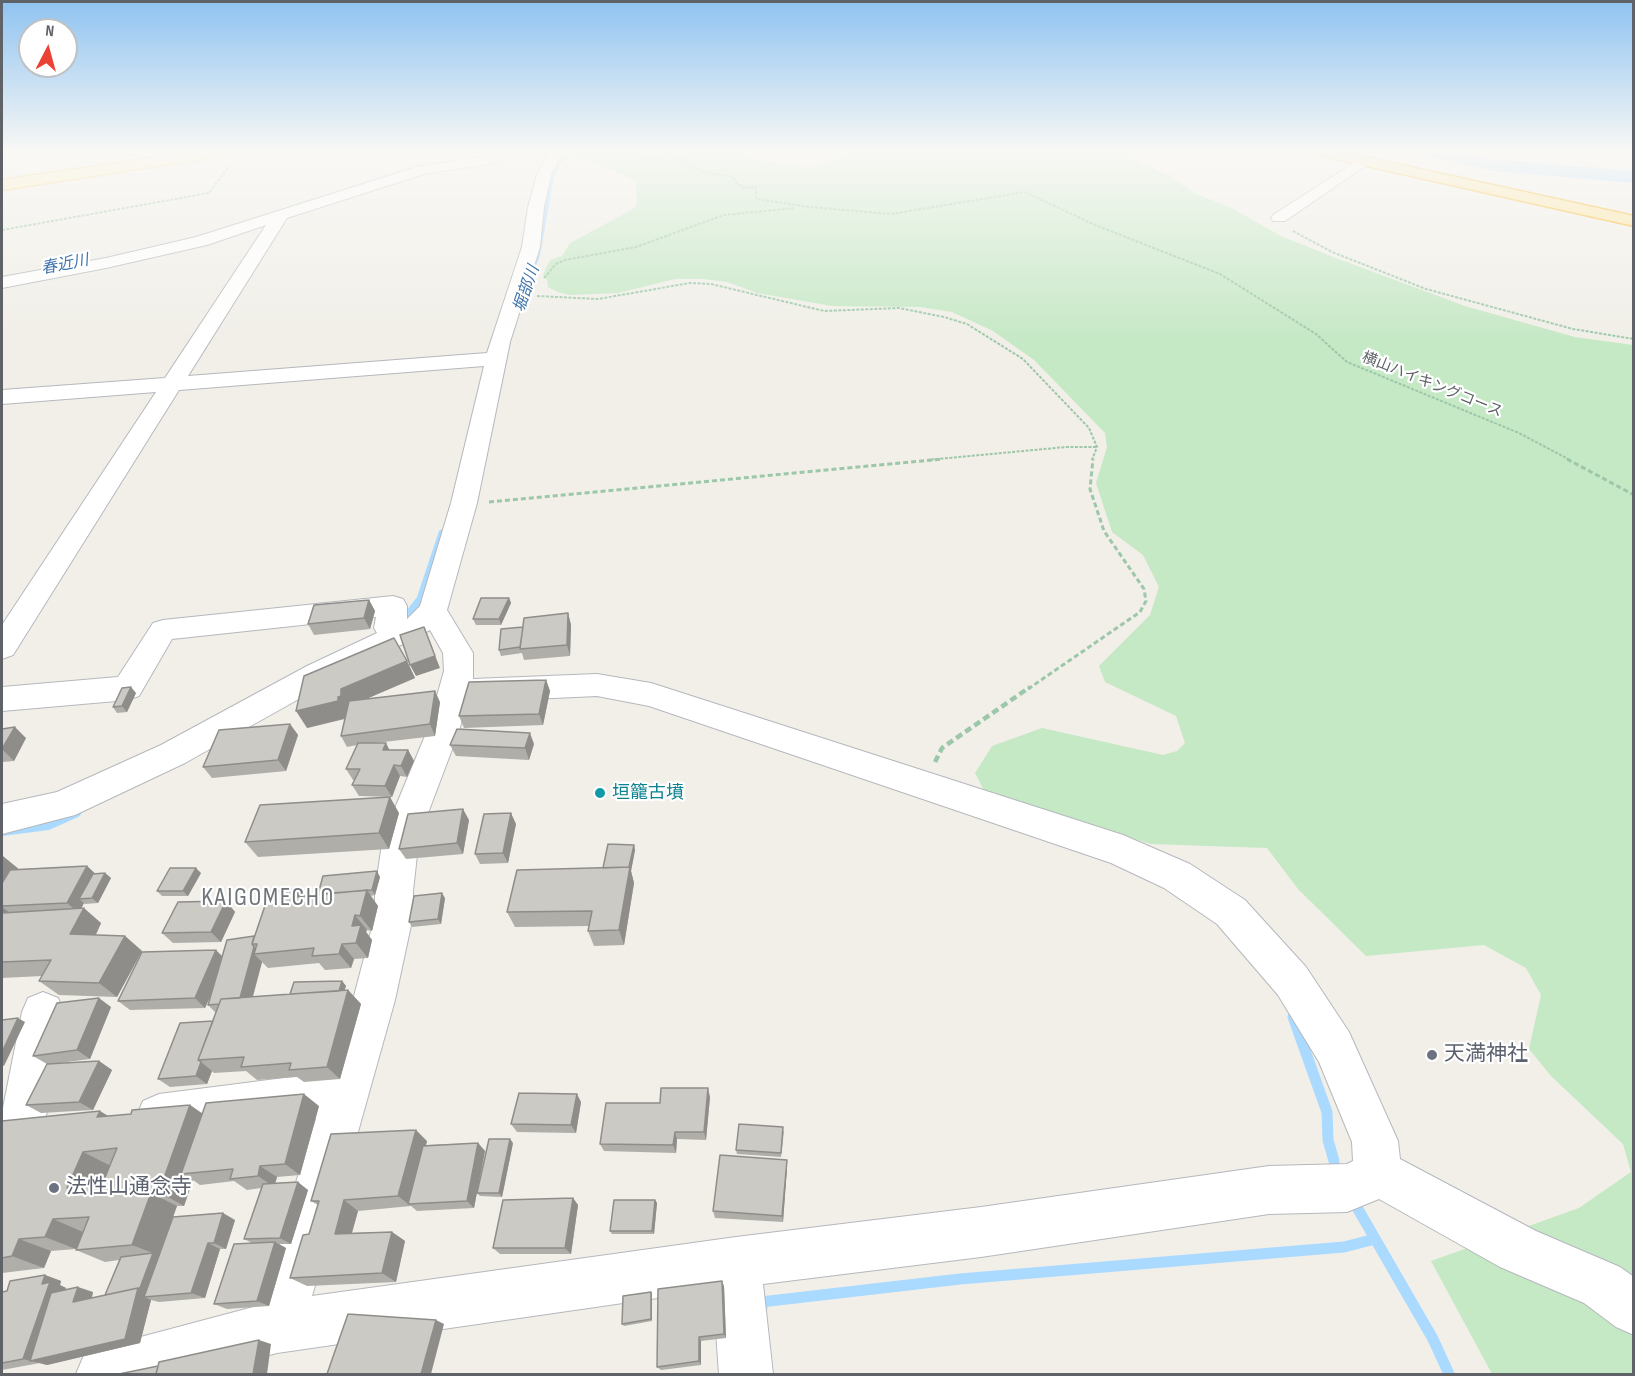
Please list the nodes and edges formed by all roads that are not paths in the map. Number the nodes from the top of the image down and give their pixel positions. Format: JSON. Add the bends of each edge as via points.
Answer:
{"nodes":[{"id":1,"x":535,"y":214,"type":"edge"},
{"id":2,"x":1285,"y":214,"type":"edge"},
{"id":3,"x":1607,"y":214,"type":"edge"},
{"id":4,"x":281,"y":215,"type":"joint"},
{"id":5,"x":1279,"y":218,"type":"road end"},
{"id":6,"x":1634,"y":220,"type":"edge"},
{"id":7,"x":2,"y":282,"type":"edge"},
{"id":8,"x":495,"y":359,"type":"junction"},
{"id":9,"x":173,"y":383,"type":"junction"},
{"id":10,"x":2,"y":397,"type":"edge"},
{"id":11,"x":433,"y":610,"type":"junction"},
{"id":12,"x":393,"y":636,"type":"junction"},
{"id":13,"x":2,"y":648,"type":"edge"},
{"id":14,"x":454,"y":691,"type":"junction"},
{"id":15,"x":2,"y":699,"type":"edge"},
{"id":16,"x":2,"y":819,"type":"edge"},
{"id":17,"x":43,"y":1012,"type":"dead end"},
{"id":18,"x":348,"y":1092,"type":"junction"},
{"id":19,"x":123,"y":1121,"type":"edge"},
{"id":20,"x":64,"y":1128,"type":"edge"},
{"id":21,"x":10,"y":1150,"type":"edge"},
{"id":22,"x":1375,"y":1171,"type":"junction"},
{"id":23,"x":736,"y":1262,"type":"junction"},
{"id":24,"x":1634,"y":1309,"type":"edge"},
{"id":25,"x":278,"y":1327,"type":"junction"},
{"id":26,"x":103,"y":1374,"type":"edge"},
{"id":27,"x":746,"y":1374,"type":"edge"}],
"edges":[{"from":1,"to":8,"type":"street","via":[[531,247]]},
{"from":2,"to":5,"type":"street"},
{"from":3,"to":6,"type":"highway"},
{"from":4,"to":7,"type":"street","via":[[201,241]]},
{"from":4,"to":9,"type":"street"},
{"from":8,"to":9,"type":"street"},
{"from":8,"to":11,"type":"street","via":[[464,504]]},
{"from":9,"to":10,"type":"street"},
{"from":9,"to":13,"type":"street"},
{"from":11,"to":12,"type":"street","via":[[417,626]]},
{"from":11,"to":14,"type":"street","via":[[458,653]]},
{"from":12,"to":15,"type":"street","via":[[388,628],[393,606],[163,630],[128,688]]},
{"from":12,"to":16,"type":"street","via":[[173,754],[63,805]]},
{"from":14,"to":18,"type":"street","via":[[443,731],[400,837],[394,916]]},
{"from":14,"to":22,"type":"street","via":[[597,685],[651,695],[1123,851],[1178,876],[1231,912],[1292,981],[1334,1047],[1375,1140]]},
{"from":17,"to":21,"type":"street","via":[[28,1101]]},
{"from":18,"to":19,"type":"street"},
{"from":18,"to":25,"type":"street"},
{"from":20,"to":21,"type":"street"},
{"from":22,"to":23,"type":"street","via":[[1368,1180],[1347,1188],[1269,1190],[981,1232]]},
{"from":22,"to":24,"type":"street","via":[[1518,1249],[1602,1285]]},
{"from":23,"to":25,"type":"street"},
{"from":23,"to":27,"type":"street"},
{"from":25,"to":26,"type":"street"}]}
